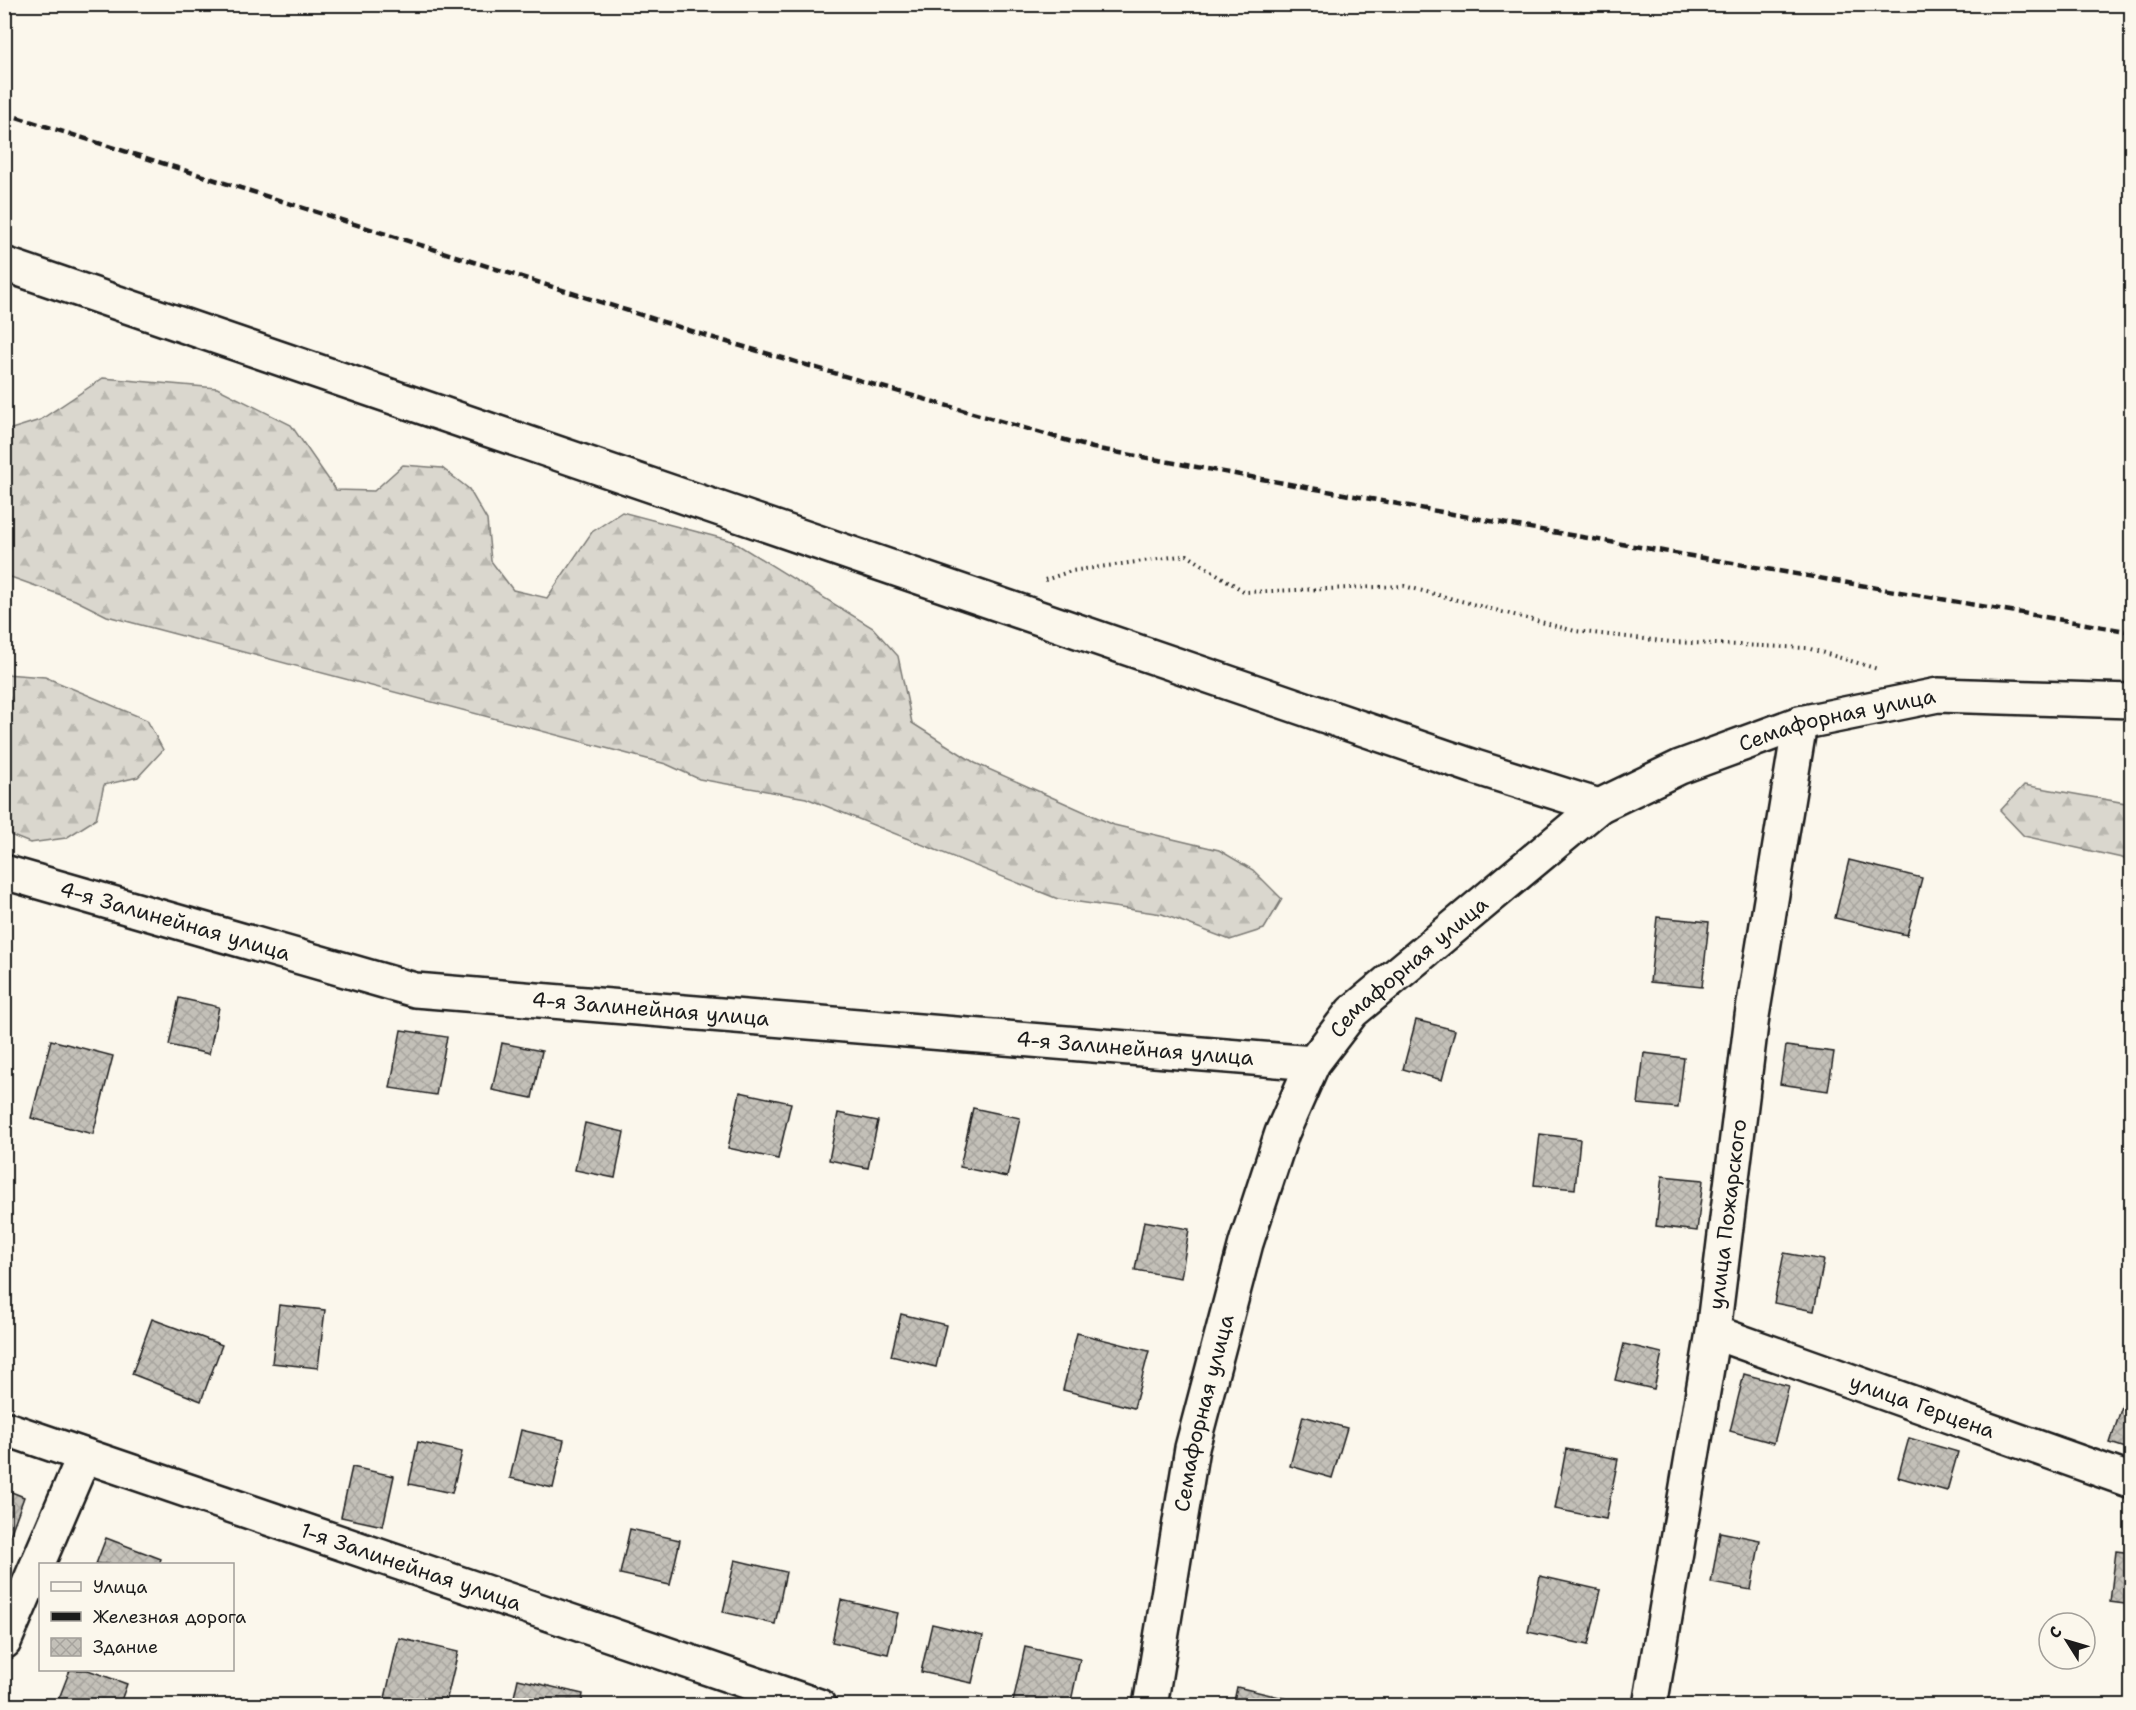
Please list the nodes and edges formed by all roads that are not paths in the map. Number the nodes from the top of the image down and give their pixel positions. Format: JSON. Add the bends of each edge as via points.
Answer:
{"nodes":[{"id":1,"x":4,"y":264,"type":"edge"},
{"id":2,"x":2132,"y":701,"type":"edge"},
{"id":3,"x":1800,"y":723,"type":"junction"},
{"id":4,"x":1599,"y":806,"type":"junction"},
{"id":5,"x":4,"y":872,"type":"edge"},
{"id":6,"x":1313,"y":1063,"type":"junction"},
{"id":7,"x":1713,"y":1332,"type":"junction"},
{"id":8,"x":4,"y":1428,"type":"edge"},
{"id":9,"x":84,"y":1456,"type":"junction"},
{"id":10,"x":2132,"y":1481,"type":"edge"},
{"id":11,"x":4,"y":1642,"type":"edge"},
{"id":12,"x":819,"y":1706,"type":"edge"},
{"id":13,"x":1150,"y":1706,"type":"edge"},
{"id":14,"x":1650,"y":1706,"type":"edge"}],
"edges":[{"from":1,"to":4,"type":"street"},
{"from":2,"to":3,"type":"street","name":"Семафорная улица","via":[[1938,695]]},
{"from":3,"to":4,"type":"street","name":"Семафорная улица","via":[[1680,767]]},
{"from":3,"to":7,"type":"street","name":"улица Пожарского","via":[[1752,1016]]},
{"from":4,"to":6,"type":"street","name":"Семафорная улица","via":[[1352,1012]]},
{"from":5,"to":6,"type":"street","name":"4-я Залинейная улица","via":[[415,990]]},
{"from":6,"to":13,"type":"street","name":"Семафорная улица","via":[[1282,1133],[1246,1243],[1192,1448]]},
{"from":7,"to":10,"type":"street","name":"улица Герцена"},
{"from":7,"to":14,"type":"street","name":"улица Пожарского"},
{"from":8,"to":9,"type":"street","name":"1-я Залинейная улица"},
{"from":9,"to":11,"type":"street"},
{"from":9,"to":12,"type":"street","name":"1-я Залинейная улица"}]}
